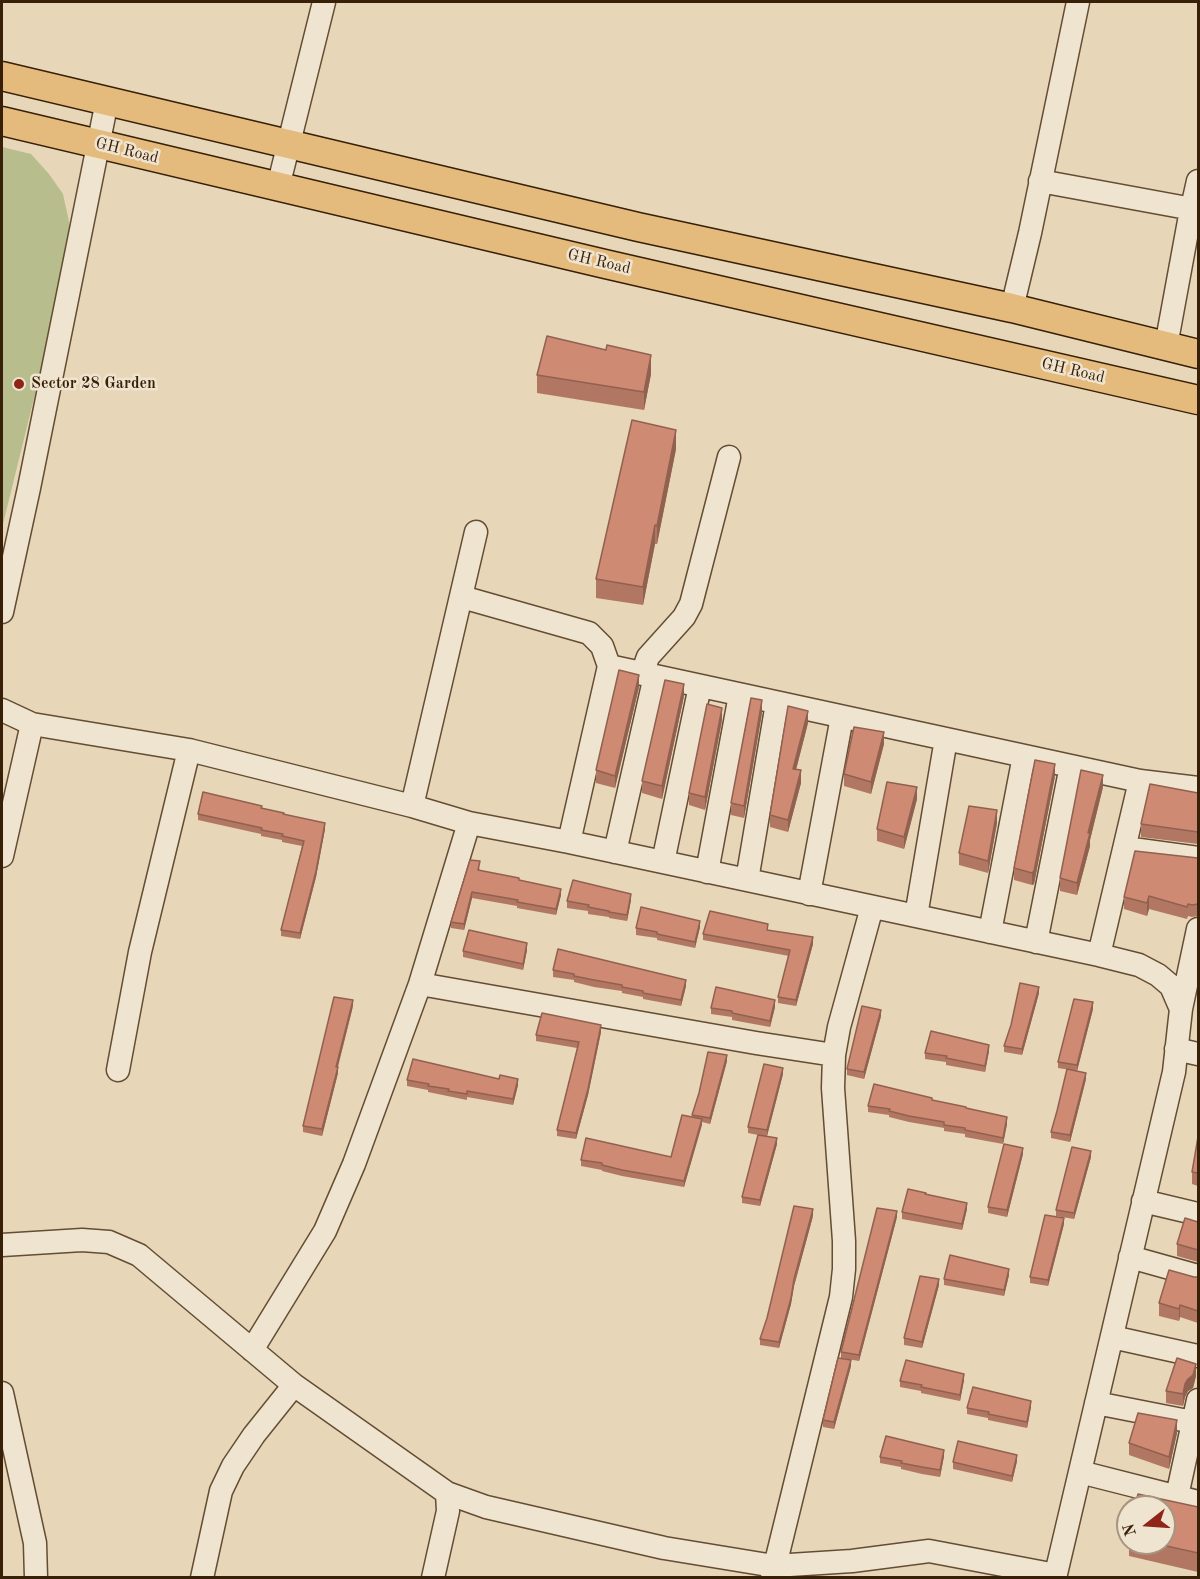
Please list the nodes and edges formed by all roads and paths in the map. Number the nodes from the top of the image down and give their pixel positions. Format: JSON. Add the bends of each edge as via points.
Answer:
{"nodes":[{"id":1,"x":324,"y":2,"type":"edge"},
{"id":2,"x":1078,"y":2,"type":"edge"},
{"id":3,"x":2,"y":76,"type":"edge"},
{"id":4,"x":107,"y":101,"type":"junction"},
{"id":5,"x":2,"y":121,"type":"edge"},
{"id":6,"x":99,"y":144,"type":"junction"},
{"id":7,"x":288,"y":144,"type":"junction"},
{"id":8,"x":1198,"y":181,"type":"edge"},
{"id":9,"x":1040,"y":182,"type":"junction"},
{"id":10,"x":278,"y":187,"type":"junction"},
{"id":11,"x":1195,"y":209,"type":"edge"},
{"id":12,"x":1012,"y":308,"type":"junction"},
{"id":13,"x":1166,"y":346,"type":"junction"},
{"id":14,"x":1198,"y":354,"type":"edge"},
{"id":15,"x":1198,"y":400,"type":"edge"},
{"id":16,"x":729,"y":457,"type":"dead end"},
{"id":17,"x":476,"y":532,"type":"dead end"},
{"id":18,"x":462,"y":597,"type":"junction"},
{"id":19,"x":2,"y":612,"type":"edge"},
{"id":20,"x":609,"y":666,"type":"junction"},
{"id":21,"x":648,"y":675,"type":"junction"},
{"id":22,"x":700,"y":686,"type":"junction"},
{"id":23,"x":740,"y":695,"type":"junction"},
{"id":24,"x":777,"y":703,"type":"junction"},
{"id":25,"x":2,"y":710,"type":"edge"},
{"id":26,"x":842,"y":717,"type":"junction"},
{"id":27,"x":32,"y":724,"type":"junction"},
{"id":28,"x":946,"y":739,"type":"junction"},
{"id":29,"x":189,"y":750,"type":"junction"},
{"id":30,"x":1024,"y":756,"type":"junction"},
{"id":31,"x":1071,"y":766,"type":"junction"},
{"id":32,"x":1140,"y":781,"type":"junction"},
{"id":33,"x":1198,"y":788,"type":"edge"},
{"id":34,"x":412,"y":806,"type":"junction"},
{"id":35,"x":469,"y":823,"type":"junction"},
{"id":36,"x":569,"y":842,"type":"junction"},
{"id":37,"x":1125,"y":848,"type":"junction"},
{"id":38,"x":615,"y":852,"type":"junction"},
{"id":39,"x":2,"y":856,"type":"edge"},
{"id":40,"x":1198,"y":858,"type":"edge"},
{"id":41,"x":663,"y":862,"type":"junction"},
{"id":42,"x":707,"y":872,"type":"junction"},
{"id":43,"x":747,"y":880,"type":"junction"},
{"id":44,"x":809,"y":894,"type":"junction"},
{"id":45,"x":872,"y":907,"type":"junction"},
{"id":46,"x":916,"y":916,"type":"junction"},
{"id":47,"x":1198,"y":928,"type":"edge"},
{"id":48,"x":990,"y":932,"type":"junction"},
{"id":49,"x":1036,"y":942,"type":"junction"},
{"id":50,"x":1099,"y":955,"type":"junction"},
{"id":51,"x":420,"y":984,"type":"junction"},
{"id":52,"x":1181,"y":1008,"type":"junction"},
{"id":53,"x":1176,"y":1048,"type":"junction"},
{"id":54,"x":1198,"y":1054,"type":"edge"},
{"id":55,"x":834,"y":1055,"type":"junction"},
{"id":56,"x":118,"y":1070,"type":"dead end"},
{"id":57,"x":1143,"y":1201,"type":"junction"},
{"id":58,"x":1198,"y":1214,"type":"edge"},
{"id":59,"x":2,"y":1245,"type":"edge"},
{"id":60,"x":1130,"y":1257,"type":"junction"},
{"id":61,"x":1198,"y":1276,"type":"edge"},
{"id":62,"x":1112,"y":1337,"type":"junction"},
{"id":63,"x":252,"y":1350,"type":"junction"},
{"id":64,"x":1198,"y":1356,"type":"edge"},
{"id":65,"x":294,"y":1385,"type":"junction"},
{"id":66,"x":2,"y":1394,"type":"edge"},
{"id":67,"x":1096,"y":1403,"type":"junction"},
{"id":68,"x":1197,"y":1415,"type":"edge"},
{"id":69,"x":1080,"y":1472,"type":"junction"},
{"id":70,"x":447,"y":1493,"type":"junction"},
{"id":71,"x":1177,"y":1496,"type":"junction"},
{"id":72,"x":1198,"y":1502,"type":"edge"},
{"id":73,"x":773,"y":1572,"type":"edge"},
{"id":74,"x":1056,"y":1576,"type":"edge"},
{"id":75,"x":36,"y":1578,"type":"edge"},
{"id":76,"x":202,"y":1578,"type":"edge"},
{"id":77,"x":433,"y":1578,"type":"edge"}],
"edges":[{"from":1,"to":7,"type":"street"},
{"from":2,"to":9,"type":"street"},
{"from":3,"to":4,"type":"main road"},
{"from":4,"to":6,"type":"street"},
{"from":4,"to":7,"type":"main road"},
{"from":5,"to":6,"type":"main road","name":"GH Road"},
{"from":6,"to":10,"type":"main road","name":"GH Road"},
{"from":6,"to":19,"type":"street"},
{"from":7,"to":10,"type":"street"},
{"from":7,"to":12,"type":"main road","via":[[638,227]]},
{"from":8,"to":11,"type":"street"},
{"from":9,"to":11,"type":"street"},
{"from":9,"to":12,"type":"street"},
{"from":10,"to":15,"type":"main road","name":"GH Road"},
{"from":11,"to":13,"type":"street"},
{"from":12,"to":13,"type":"main road"},
{"from":13,"to":14,"type":"main road"},
{"from":16,"to":21,"type":"street","via":[[691,604],[648,657]]},
{"from":17,"to":18,"type":"street"},
{"from":18,"to":20,"type":"street","via":[[589,633],[602,646]]},
{"from":18,"to":34,"type":"street"},
{"from":20,"to":21,"type":"street"},
{"from":20,"to":36,"type":"street"},
{"from":21,"to":22,"type":"street"},
{"from":21,"to":38,"type":"street"},
{"from":22,"to":23,"type":"street"},
{"from":22,"to":41,"type":"street"},
{"from":23,"to":24,"type":"street"},
{"from":23,"to":42,"type":"street"},
{"from":24,"to":26,"type":"street"},
{"from":24,"to":43,"type":"street"},
{"from":25,"to":27,"type":"street"},
{"from":26,"to":28,"type":"street"},
{"from":26,"to":44,"type":"street"},
{"from":27,"to":29,"type":"street"},
{"from":27,"to":39,"type":"street"},
{"from":28,"to":30,"type":"street"},
{"from":28,"to":46,"type":"street"},
{"from":29,"to":34,"type":"street"},
{"from":29,"to":56,"type":"street","via":[[140,952]]},
{"from":30,"to":31,"type":"street"},
{"from":30,"to":48,"type":"street"},
{"from":31,"to":32,"type":"street"},
{"from":31,"to":49,"type":"street"},
{"from":32,"to":33,"type":"street"},
{"from":32,"to":37,"type":"street"},
{"from":34,"to":35,"type":"street"},
{"from":35,"to":36,"type":"street"},
{"from":35,"to":51,"type":"street"},
{"from":36,"to":38,"type":"street"},
{"from":37,"to":40,"type":"street"},
{"from":37,"to":50,"type":"street"},
{"from":38,"to":41,"type":"street"},
{"from":41,"to":42,"type":"street"},
{"from":42,"to":43,"type":"street"},
{"from":43,"to":44,"type":"street"},
{"from":44,"to":45,"type":"street"},
{"from":45,"to":46,"type":"street"},
{"from":45,"to":55,"type":"street"},
{"from":46,"to":48,"type":"street"},
{"from":47,"to":52,"type":"street"},
{"from":48,"to":49,"type":"street"},
{"from":49,"to":50,"type":"street"},
{"from":50,"to":52,"type":"street","via":[[1139,964],[1158,975],[1171,986]]},
{"from":51,"to":55,"type":"street"},
{"from":51,"to":63,"type":"street","via":[[354,1164],[325,1231]]},
{"from":52,"to":53,"type":"street"},
{"from":53,"to":54,"type":"street"},
{"from":53,"to":57,"type":"street","via":[[1174,1072]]},
{"from":55,"to":73,"type":"street","via":[[844,1269],[841,1297]]},
{"from":57,"to":58,"type":"street"},
{"from":57,"to":60,"type":"street"},
{"from":59,"to":63,"type":"street","via":[[110,1242],[139,1255]]},
{"from":60,"to":61,"type":"street"},
{"from":60,"to":62,"type":"street"},
{"from":62,"to":64,"type":"street"},
{"from":62,"to":67,"type":"street"},
{"from":63,"to":65,"type":"street"},
{"from":65,"to":70,"type":"street"},
{"from":65,"to":76,"type":"street","via":[[254,1435],[221,1491]]},
{"from":66,"to":75,"type":"street","via":[[34,1544]]},
{"from":67,"to":68,"type":"street"},
{"from":67,"to":69,"type":"street"},
{"from":68,"to":71,"type":"street"},
{"from":69,"to":71,"type":"street"},
{"from":69,"to":74,"type":"street"},
{"from":70,"to":73,"type":"street","via":[[486,1507]]},
{"from":70,"to":77,"type":"street","via":[[448,1511]]},
{"from":71,"to":72,"type":"street"},
{"from":73,"to":74,"type":"street","via":[[929,1551]]}]}
